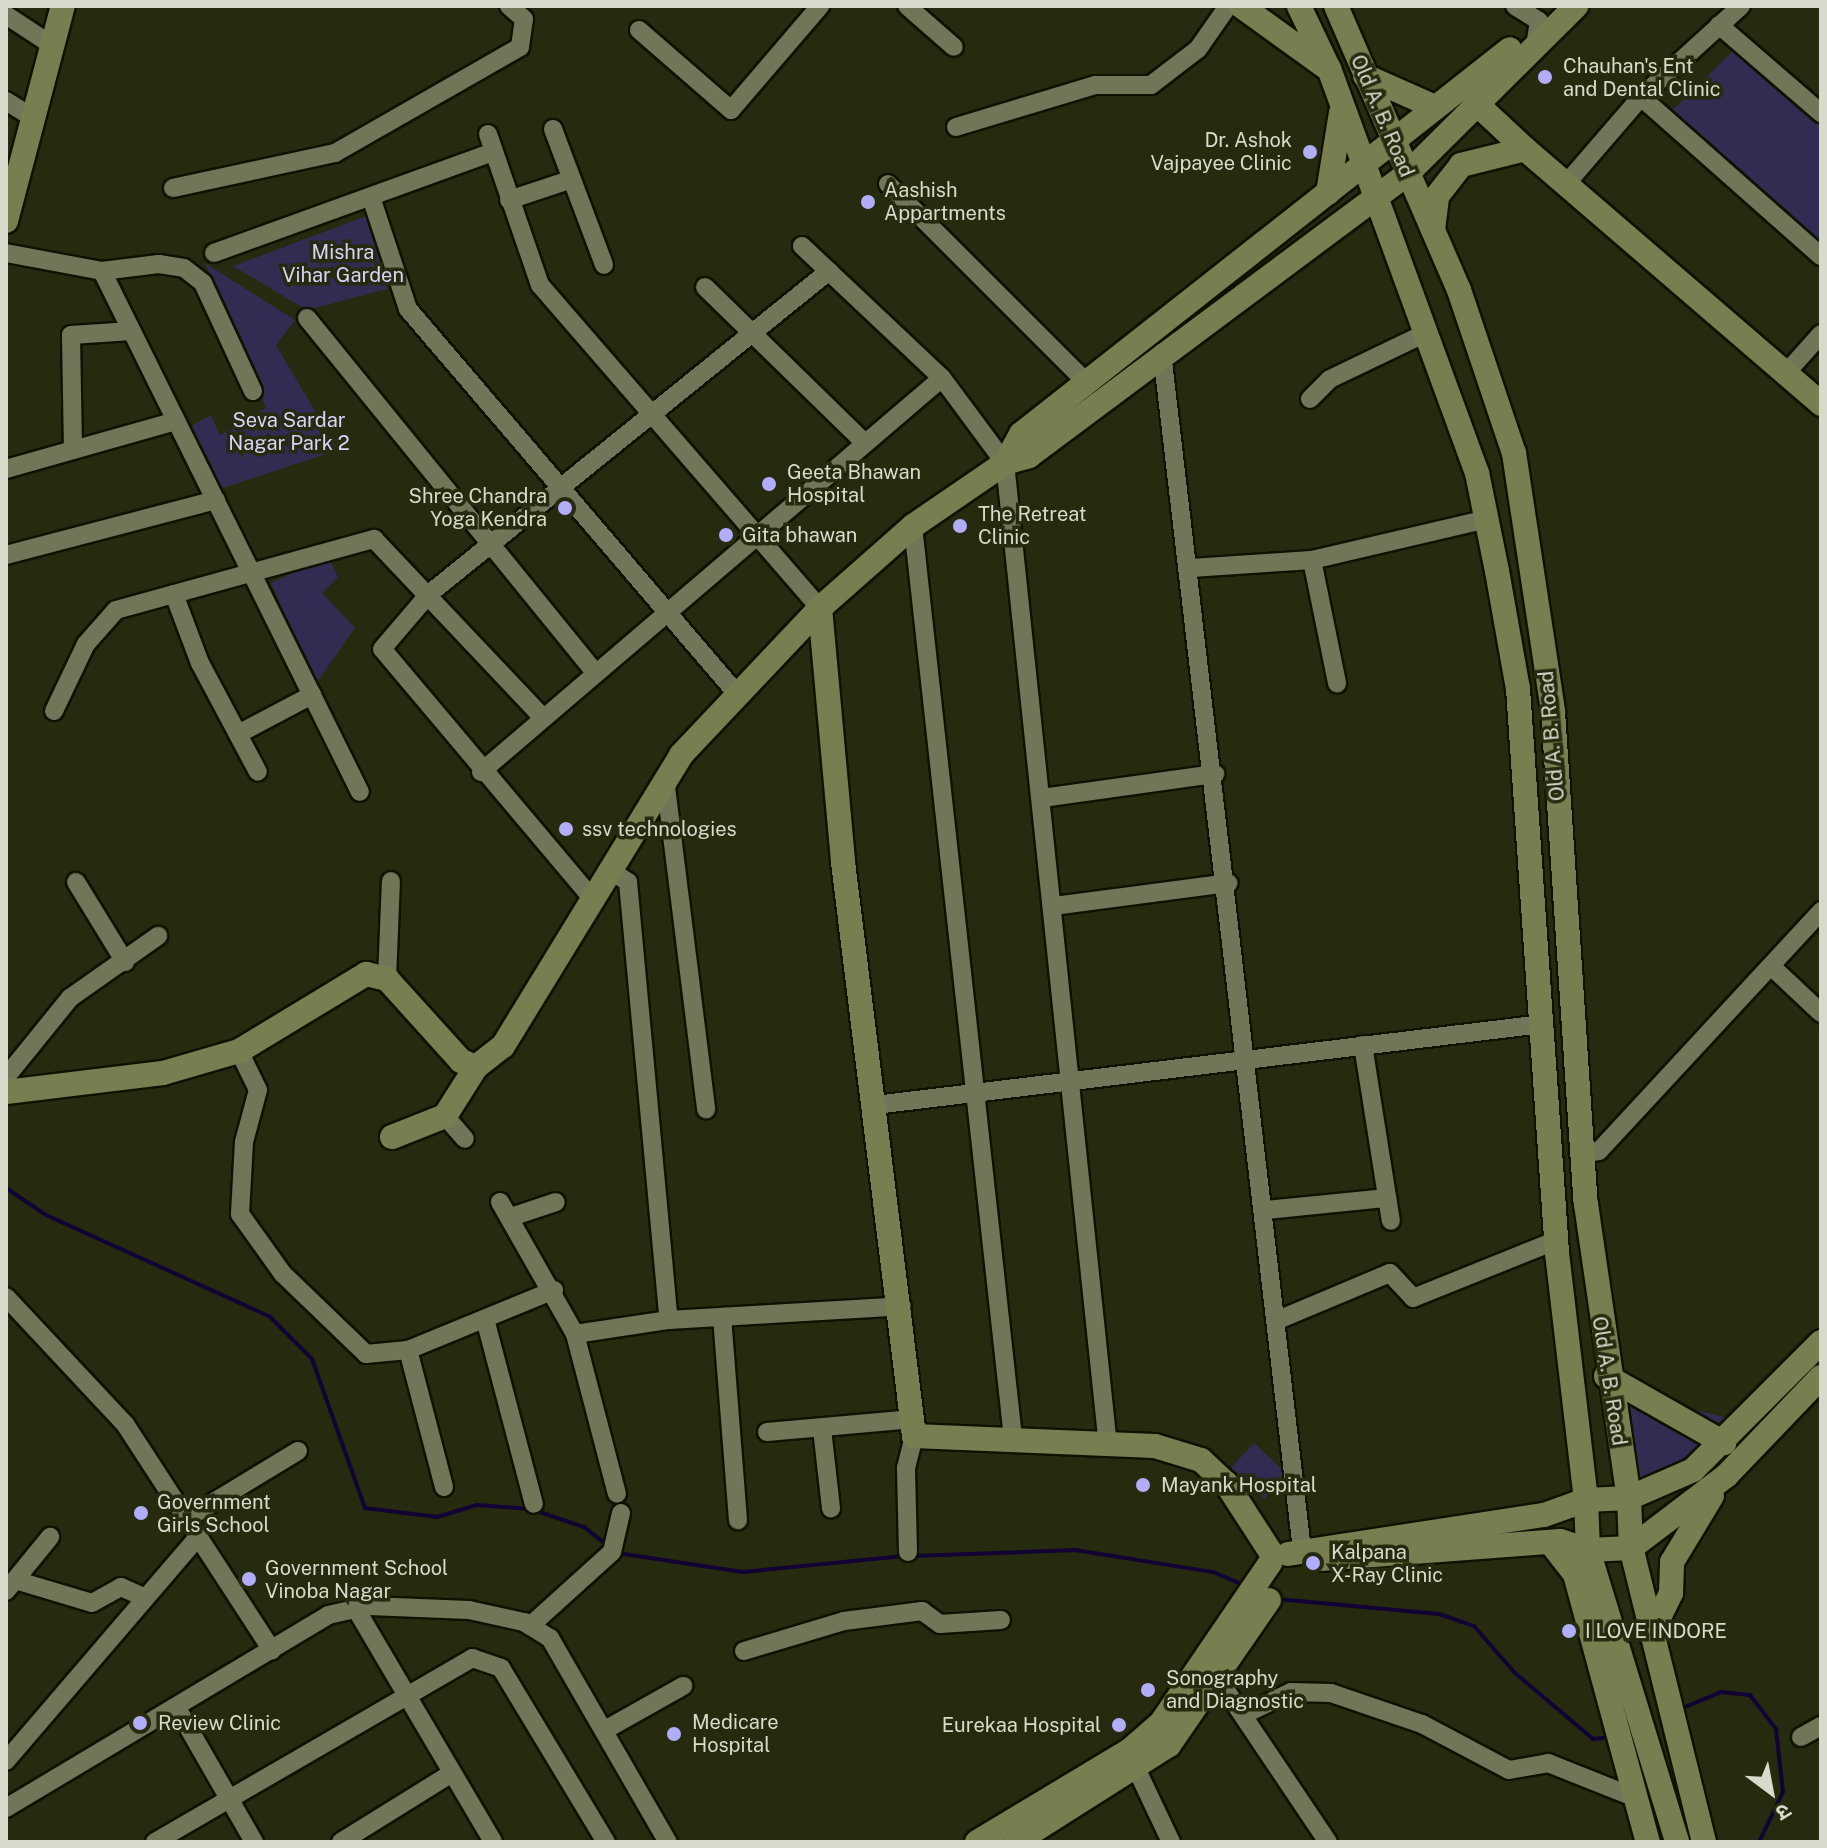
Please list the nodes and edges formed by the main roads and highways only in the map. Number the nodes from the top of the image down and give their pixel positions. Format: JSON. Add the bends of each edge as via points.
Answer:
{"nodes":[{"id":1,"x":63,"y":6,"type":"edge"},
{"id":2,"x":1241,"y":6,"type":"edge"},
{"id":3,"x":1299,"y":6,"type":"edge"},
{"id":4,"x":1336,"y":6,"type":"edge"},
{"id":5,"x":1576,"y":6,"type":"edge"},
{"id":6,"x":1547,"y":13,"type":"edge"},
{"id":7,"x":1329,"y":69,"type":"junction"},
{"id":8,"x":1365,"y":76,"type":"junction"},
{"id":9,"x":1479,"y":80,"type":"junction"},
{"id":10,"x":1342,"y":105,"type":"junction"},
{"id":11,"x":1479,"y":106,"type":"junction"},
{"id":12,"x":1435,"y":107,"type":"junction"},
{"id":13,"x":1391,"y":141,"type":"junction"},
{"id":14,"x":1525,"y":149,"type":"junction"},
{"id":15,"x":1364,"y":164,"type":"junction"},
{"id":16,"x":1406,"y":175,"type":"junction"},
{"id":17,"x":10,"y":177,"type":"edge"},
{"id":18,"x":1328,"y":193,"type":"junction"},
{"id":19,"x":1376,"y":196,"type":"junction"},
{"id":20,"x":6,"y":221,"type":"edge"},
{"id":21,"x":1433,"y":232,"type":"junction"},
{"id":22,"x":1821,"y":404,"type":"edge"},
{"id":23,"x":1005,"y":463,"type":"junction"},
{"id":24,"x":820,"y":608,"type":"junction"},
{"id":25,"x":476,"y":1067,"type":"junction"},
{"id":26,"x":6,"y":1092,"type":"edge"},
{"id":27,"x":392,"y":1137,"type":"dead end"},
{"id":28,"x":1821,"y":1342,"type":"edge"},
{"id":29,"x":1606,"y":1376,"type":"junction"},
{"id":30,"x":1821,"y":1377,"type":"edge"},
{"id":31,"x":1724,"y":1443,"type":"junction"},
{"id":32,"x":1581,"y":1465,"type":"junction"},
{"id":33,"x":1727,"y":1475,"type":"junction"},
{"id":34,"x":1629,"y":1498,"type":"junction"},
{"id":35,"x":1586,"y":1500,"type":"junction"},
{"id":36,"x":1544,"y":1515,"type":"junction"},
{"id":37,"x":1550,"y":1542,"type":"junction"},
{"id":38,"x":1631,"y":1548,"type":"junction"},
{"id":39,"x":1588,"y":1550,"type":"junction"},
{"id":40,"x":1280,"y":1566,"type":"junction"},
{"id":41,"x":1252,"y":1614,"type":"junction"},
{"id":42,"x":1651,"y":1634,"type":"junction"},
{"id":43,"x":1641,"y":1706,"type":"junction"},
{"id":44,"x":1614,"y":1708,"type":"junction"},
{"id":45,"x":1704,"y":1841,"type":"edge"},
{"id":46,"x":977,"y":1842,"type":"edge"},
{"id":47,"x":1016,"y":1842,"type":"edge"},
{"id":48,"x":1648,"y":1842,"type":"edge"},
{"id":49,"x":1677,"y":1842,"type":"edge"}],
"edges":[{"from":1,"to":17,"type":"main road","via":[[33,118]]},
{"from":2,"to":7,"type":"main road"},
{"from":3,"to":7,"type":"main road","name":"Old A. B. Road"},
{"from":4,"to":8,"type":"main road","name":"Old A. B. Road"},
{"from":5,"to":11,"type":"main road"},
{"from":6,"to":9,"type":"main road"},
{"from":7,"to":10,"type":"main road","name":"Old A. B. Road"},
{"from":8,"to":12,"type":"main road"},
{"from":8,"to":13,"type":"main road","name":"Old A. B. Road"},
{"from":9,"to":11,"type":"main road"},
{"from":9,"to":12,"type":"main road"},
{"from":10,"to":15,"type":"main road","name":"Old A. B. Road"},
{"from":10,"to":18,"type":"main road"},
{"from":11,"to":14,"type":"main road"},
{"from":11,"to":16,"type":"main road"},
{"from":12,"to":13,"type":"main road"},
{"from":13,"to":15,"type":"main road"},
{"from":13,"to":16,"type":"main road","name":"Old A. B. Road"},
{"from":14,"to":21,"type":"main road","via":[[1478,155],[1446,177]]},
{"from":14,"to":22,"type":"main road"},
{"from":15,"to":18,"type":"main road"},
{"from":15,"to":19,"type":"main road","name":"Old A. B. Road"},
{"from":16,"to":19,"type":"main road"},
{"from":16,"to":21,"type":"main road","name":"Old A. B. Road"},
{"from":17,"to":20,"type":"main road"},
{"from":18,"to":23,"type":"main road","via":[[1021,434]]},
{"from":19,"to":23,"type":"main road","via":[[1029,456]]},
{"from":19,"to":32,"type":"main road","name":"Old A. B. Road","via":[[1487,519],[1518,689],[1557,1240]]},
{"from":21,"to":29,"type":"main road","name":"Old A. B. Road","via":[[1514,453],[1553,712]]},
{"from":23,"to":24,"type":"main road","via":[[913,526]]},
{"from":24,"to":25,"type":"main road","via":[[665,779],[503,1046]]},
{"from":24,"to":40,"type":"main road","via":[[843,862],[914,1428],[1155,1446],[1201,1460],[1226,1483]]},
{"from":25,"to":26,"type":"main road","via":[[461,1061],[387,979],[355,978],[239,1051],[163,1073]]},
{"from":25,"to":27,"type":"main road","via":[[445,1116]]},
{"from":28,"to":31,"type":"main road"},
{"from":29,"to":31,"type":"main road"},
{"from":29,"to":34,"type":"main road","name":"Old A. B. Road"},
{"from":30,"to":33,"type":"main road"},
{"from":31,"to":34,"type":"main road","via":[[1693,1470]]},
{"from":32,"to":35,"type":"main road","name":"Old A. B. Road"},
{"from":32,"to":36,"type":"main road"},
{"from":33,"to":38,"type":"main road"},
{"from":33,"to":42,"type":"main road","via":[[1672,1562],[1671,1593]]},
{"from":34,"to":35,"type":"main road"},
{"from":34,"to":38,"type":"main road","name":"Old A. B. Road"},
{"from":35,"to":36,"type":"main road"},
{"from":35,"to":39,"type":"main road","name":"Old A. B. Road"},
{"from":36,"to":40,"type":"main road"},
{"from":37,"to":39,"type":"main road"},
{"from":37,"to":40,"type":"main road"},
{"from":37,"to":44,"type":"main road","via":[[1575,1574]]},
{"from":38,"to":39,"type":"main road"},
{"from":38,"to":42,"type":"main road"},
{"from":39,"to":43,"type":"main road"},
{"from":40,"to":41,"type":"main road"},
{"from":41,"to":46,"type":"main road","via":[[1141,1741]]},
{"from":41,"to":47,"type":"main road","via":[[1219,1680],[1169,1745]]},
{"from":42,"to":45,"type":"main road"},
{"from":43,"to":44,"type":"main road"},
{"from":43,"to":49,"type":"main road"},
{"from":44,"to":48,"type":"main road"}]}
